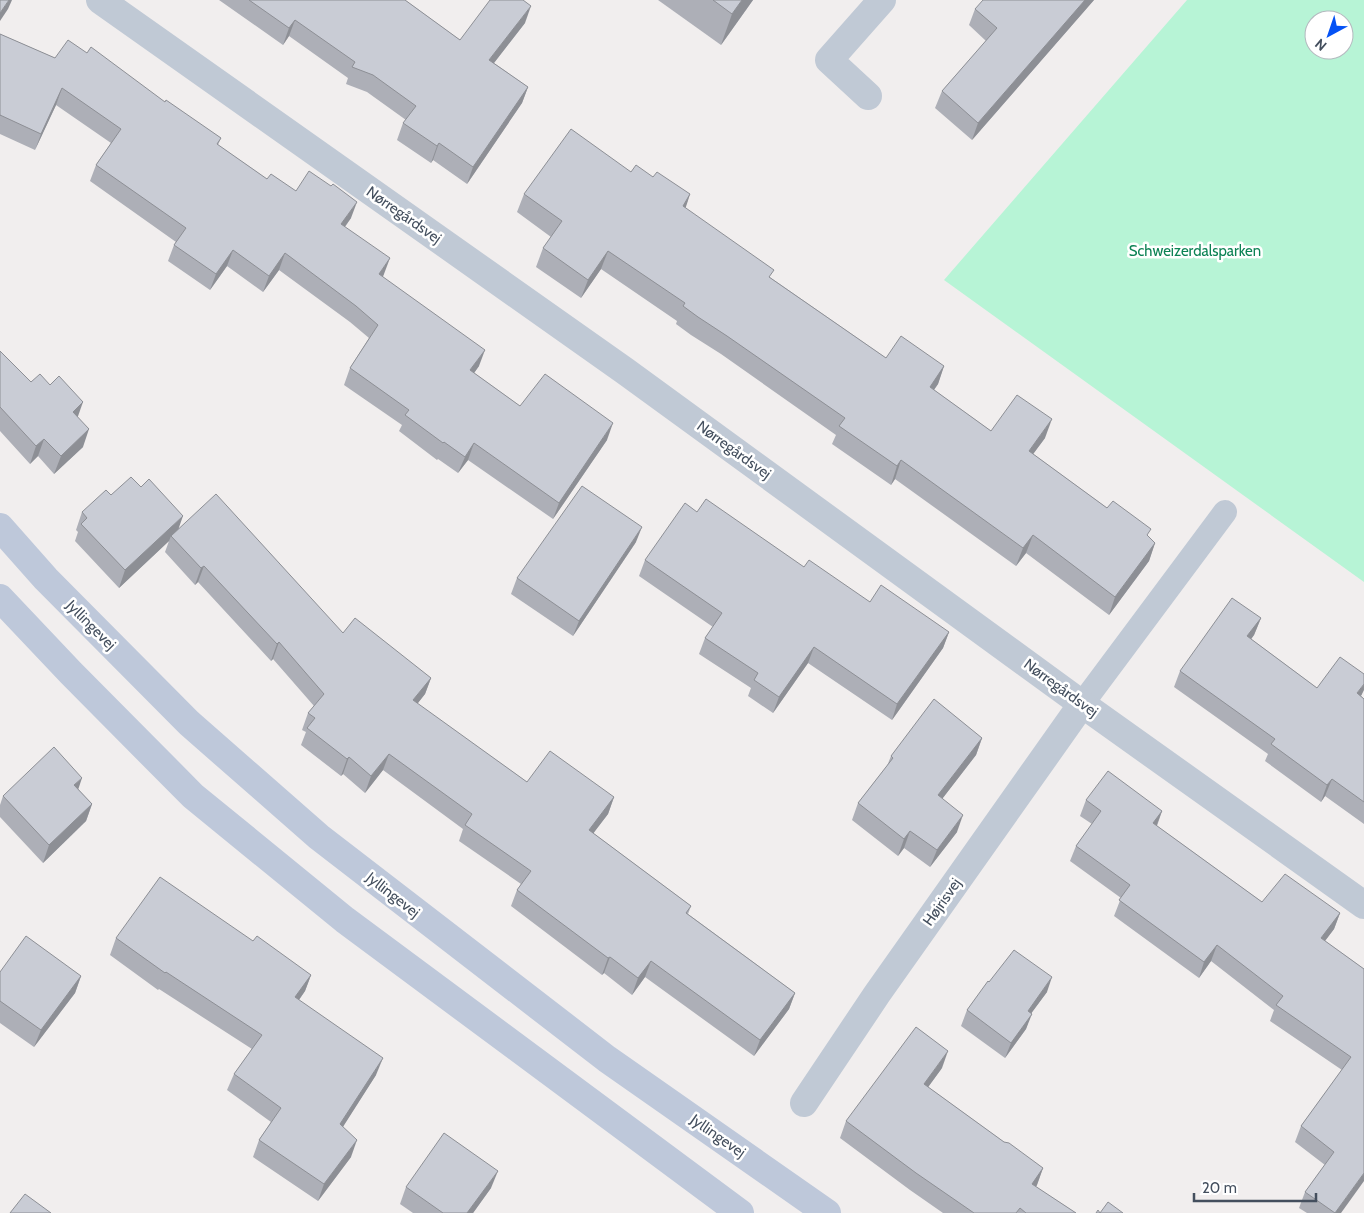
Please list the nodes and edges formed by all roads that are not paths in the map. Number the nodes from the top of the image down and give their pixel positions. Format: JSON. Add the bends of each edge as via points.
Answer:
{"nodes":[{"id":1,"x":100,"y":0,"type":"edge"},
{"id":2,"x":882,"y":0,"type":"edge"},
{"id":3,"x":868,"y":96,"type":"dead end"},
{"id":4,"x":1225,"y":512,"type":"dead end"},
{"id":5,"x":0,"y":527,"type":"edge"},
{"id":6,"x":0,"y":598,"type":"edge"},
{"id":7,"x":1082,"y":704,"type":"junction"},
{"id":8,"x":1364,"y":905,"type":"edge"},
{"id":9,"x":804,"y":1103,"type":"dead end"},
{"id":10,"x":740,"y":1213,"type":"edge"},
{"id":11,"x":827,"y":1213,"type":"edge"}],
"edges":[{"from":1,"to":7,"type":"street","name":"Nørregårdsvej","via":[[625,371]]},
{"from":2,"to":3,"type":"street","via":[[828,60]]},
{"from":4,"to":7,"type":"lane"},
{"from":5,"to":11,"type":"street","name":"Jyllingevej","via":[[46,579],[189,723],[319,838],[607,1059]]},
{"from":6,"to":10,"type":"street","via":[[193,796],[345,920]]},
{"from":7,"to":8,"type":"street","name":"Nørregårdsvej"},
{"from":7,"to":9,"type":"street","name":"Højrisvej"}]}
